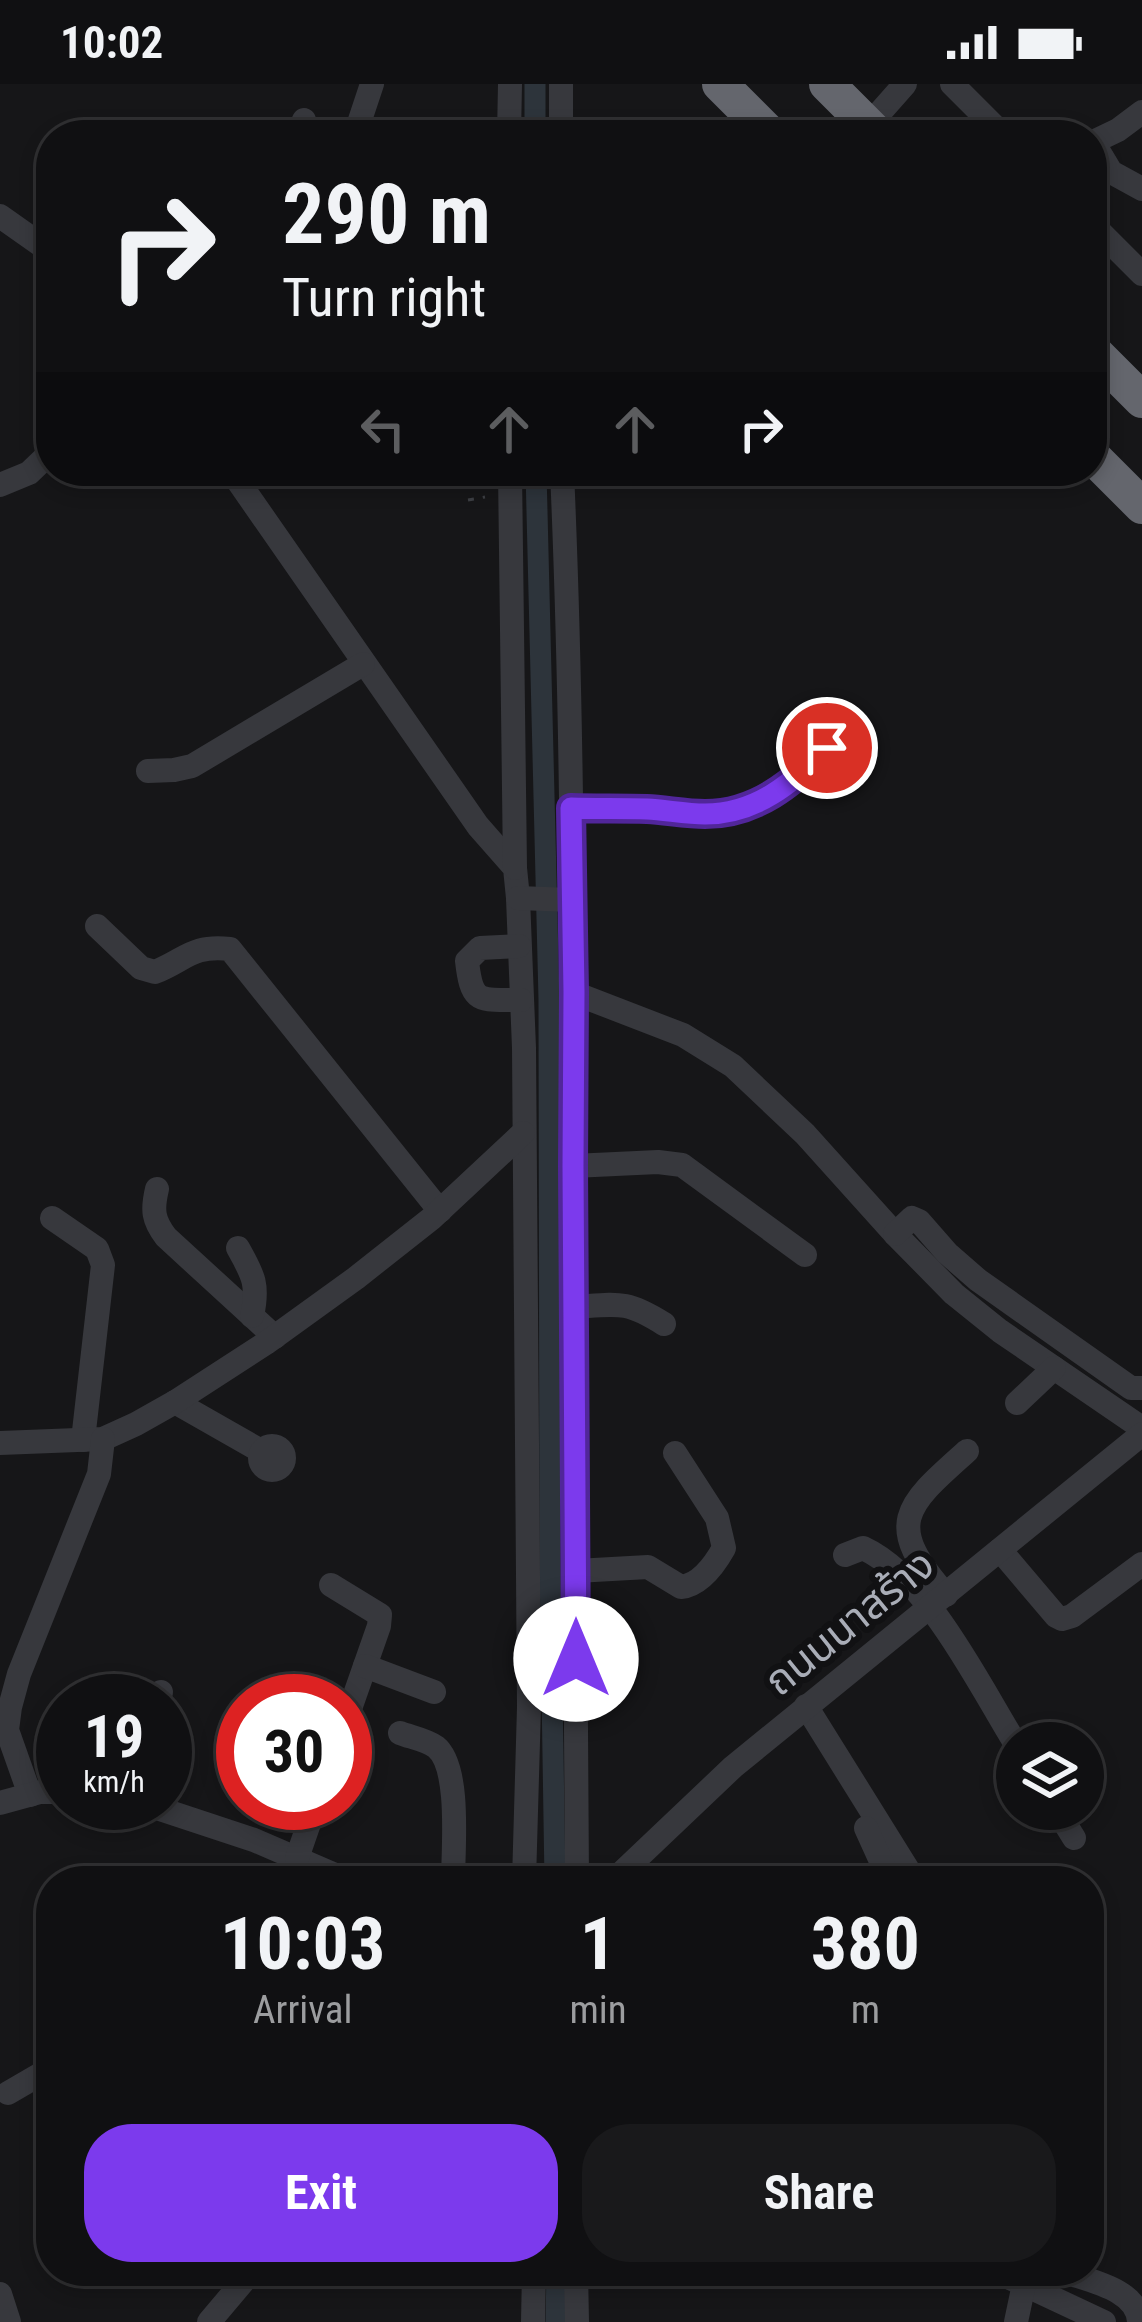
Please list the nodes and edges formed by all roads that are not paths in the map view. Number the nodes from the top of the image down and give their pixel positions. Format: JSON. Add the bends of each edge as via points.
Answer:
{"nodes":[{"id":1,"x":372,"y":84,"type":"edge"},
{"id":2,"x":510,"y":84,"type":"edge"},
{"id":3,"x":561,"y":84,"type":"edge"},
{"id":4,"x":720,"y":84,"type":"edge"},
{"id":5,"x":827,"y":84,"type":"edge"},
{"id":6,"x":904,"y":84,"type":"edge"},
{"id":7,"x":952,"y":84,"type":"edge"},
{"id":8,"x":1142,"y":112,"type":"edge"},
{"id":9,"x":361,"y":120,"type":"edge"},
{"id":10,"x":509,"y":120,"type":"edge"},
{"id":11,"x":561,"y":120,"type":"edge"},
{"id":12,"x":756,"y":120,"type":"edge"},
{"id":13,"x":863,"y":120,"type":"edge"},
{"id":14,"x":873,"y":120,"type":"edge"},
{"id":15,"x":988,"y":120,"type":"edge"},
{"id":16,"x":1107,"y":135,"type":"edge"},
{"id":17,"x":1107,"y":165,"type":"edge"},
{"id":18,"x":1142,"y":189,"type":"edge"},
{"id":19,"x":0,"y":216,"type":"edge"},
{"id":20,"x":1107,"y":239,"type":"edge"},
{"id":21,"x":36,"y":241,"type":"edge"},
{"id":22,"x":1142,"y":274,"type":"edge"},
{"id":23,"x":1107,"y":365,"type":"edge"},
{"id":24,"x":1142,"y":400,"type":"edge"},
{"id":25,"x":36,"y":466,"type":"edge"},
{"id":26,"x":1107,"y":471,"type":"edge"},
{"id":27,"x":0,"y":485,"type":"edge"},
{"id":28,"x":241,"y":486,"type":"edge"},
{"id":29,"x":510,"y":486,"type":"edge"},
{"id":30,"x":563,"y":486,"type":"edge"},
{"id":31,"x":1142,"y":506,"type":"edge"},
{"id":32,"x":363,"y":664,"type":"junction"},
{"id":33,"x":827,"y":748,"type":"dead end"},
{"id":34,"x":148,"y":771,"type":"dead end"},
{"id":35,"x":571,"y":808,"type":"junction"},
{"id":36,"x":515,"y":868,"type":"junction"},
{"id":37,"x":524,"y":899,"type":"junction"},
{"id":38,"x":566,"y":900,"type":"junction"},
{"id":39,"x":97,"y":926,"type":"dead end"},
{"id":40,"x":520,"y":946,"type":"junction"},
{"id":41,"x":574,"y":992,"type":"junction"},
{"id":42,"x":521,"y":1000,"type":"junction"},
{"id":43,"x":523,"y":1133,"type":"junction"},
{"id":44,"x":573,"y":1166,"type":"junction"},
{"id":45,"x":157,"y":1189,"type":"dead end"},
{"id":46,"x":440,"y":1211,"type":"junction"},
{"id":47,"x":52,"y":1218,"type":"dead end"},
{"id":48,"x":895,"y":1234,"type":"junction"},
{"id":49,"x":238,"y":1248,"type":"dead end"},
{"id":50,"x":805,"y":1255,"type":"dead end"},
{"id":51,"x":574,"y":1306,"type":"junction"},
{"id":52,"x":252,"y":1316,"type":"junction"},
{"id":53,"x":664,"y":1324,"type":"dead end"},
{"id":54,"x":275,"y":1336,"type":"junction"},
{"id":55,"x":1054,"y":1369,"type":"junction"},
{"id":56,"x":1142,"y":1388,"type":"edge"},
{"id":57,"x":175,"y":1402,"type":"junction"},
{"id":58,"x":1017,"y":1402,"type":"dead end"},
{"id":59,"x":1142,"y":1431,"type":"edge"},
{"id":60,"x":93,"y":1440,"type":"junction"},
{"id":61,"x":0,"y":1443,"type":"edge"},
{"id":62,"x":967,"y":1450,"type":"dead end"},
{"id":63,"x":261,"y":1451,"type":"dead end"},
{"id":64,"x":674,"y":1453,"type":"dead end"},
{"id":65,"x":1000,"y":1550,"type":"junction"},
{"id":66,"x":845,"y":1555,"type":"dead end"},
{"id":67,"x":1142,"y":1564,"type":"edge"},
{"id":68,"x":576,"y":1570,"type":"junction"},
{"id":69,"x":331,"y":1585,"type":"dead end"},
{"id":70,"x":938,"y":1601,"type":"junction"},
{"id":71,"x":365,"y":1666,"type":"junction"},
{"id":72,"x":362,"y":1674,"type":"edge"},
{"id":73,"x":434,"y":1692,"type":"dead end"},
{"id":74,"x":806,"y":1706,"type":"junction"},
{"id":75,"x":1003,"y":1722,"type":"edge"},
{"id":76,"x":400,"y":1732,"type":"dead end"},
{"id":77,"x":6,"y":1740,"type":"edge"},
{"id":78,"x":856,"y":1786,"type":"junction"},
{"id":79,"x":36,"y":1794,"type":"edge"},
{"id":80,"x":30,"y":1795,"type":"junction"},
{"id":81,"x":0,"y":1803,"type":"edge"},
{"id":82,"x":192,"y":1820,"type":"edge"},
{"id":83,"x":307,"y":1830,"type":"edge"},
{"id":84,"x":1068,"y":1830,"type":"edge"},
{"id":85,"x":1073,"y":1838,"type":"dead end"},
{"id":86,"x":297,"y":1858,"type":"junction"},
{"id":87,"x":315,"y":1866,"type":"edge"},
{"id":88,"x":453,"y":1866,"type":"edge"},
{"id":89,"x":524,"y":1866,"type":"edge"},
{"id":90,"x":578,"y":1866,"type":"edge"},
{"id":91,"x":629,"y":1866,"type":"edge"},
{"id":92,"x":883,"y":1866,"type":"edge"},
{"id":93,"x":906,"y":1866,"type":"edge"},
{"id":94,"x":36,"y":2077,"type":"edge"},
{"id":95,"x":8,"y":2093,"type":"dead end"},
{"id":96,"x":239,"y":2286,"type":"edge"},
{"id":97,"x":534,"y":2286,"type":"edge"},
{"id":98,"x":576,"y":2286,"type":"edge"},
{"id":99,"x":1008,"y":2286,"type":"edge"},
{"id":100,"x":1028,"y":2286,"type":"edge"},
{"id":101,"x":1102,"y":2286,"type":"edge"},
{"id":102,"x":0,"y":2294,"type":"edge"},
{"id":103,"x":9,"y":2322,"type":"edge"},
{"id":104,"x":209,"y":2322,"type":"edge"},
{"id":105,"x":533,"y":2322,"type":"edge"},
{"id":106,"x":577,"y":2322,"type":"edge"},
{"id":107,"x":1016,"y":2322,"type":"edge"},
{"id":108,"x":1104,"y":2322,"type":"edge"},
{"id":109,"x":1139,"y":2322,"type":"edge"}],
"edges":[{"from":1,"to":9,"type":"street"},
{"from":2,"to":10,"type":"street"},
{"from":3,"to":11,"type":"street"},
{"from":4,"to":12,"type":"highway"},
{"from":5,"to":13,"type":"highway","bridge":true},
{"from":6,"to":14,"type":"street"},
{"from":7,"to":15,"type":"street"},
{"from":8,"to":16,"type":"street"},
{"from":17,"to":18,"type":"street"},
{"from":19,"to":21,"type":"street"},
{"from":20,"to":22,"type":"street"},
{"from":23,"to":24,"type":"highway"},
{"from":25,"to":27,"type":"street"},
{"from":26,"to":31,"type":"highway"},
{"from":28,"to":32,"type":"street"},
{"from":29,"to":36,"type":"street"},
{"from":30,"to":35,"type":"street"},
{"from":32,"to":34,"type":"street","via":[[192,766]]},
{"from":32,"to":36,"type":"street"},
{"from":33,"to":35,"type":"street","via":[[774,795],[725,813]]},
{"from":35,"to":38,"type":"street"},
{"from":36,"to":37,"type":"street"},
{"from":37,"to":38,"type":"street"},
{"from":37,"to":40,"type":"street"},
{"from":38,"to":41,"type":"street"},
{"from":39,"to":46,"type":"street","via":[[155,973],[186,954],[230,949]]},
{"from":40,"to":42,"type":"street"},
{"from":40,"to":42,"type":"street","via":[[480,948],[467,961],[470,986],[482,999]]},
{"from":41,"to":44,"type":"street"},
{"from":41,"to":48,"type":"street","via":[[683,1035],[734,1066]]},
{"from":42,"to":43,"type":"street"},
{"from":43,"to":46,"type":"street"},
{"from":43,"to":89,"type":"street"},
{"from":44,"to":50,"type":"street","via":[[682,1165]]},
{"from":44,"to":51,"type":"street"},
{"from":45,"to":52,"type":"street","via":[[155,1222],[166,1237]]},
{"from":46,"to":54,"type":"street"},
{"from":47,"to":60,"type":"street","via":[[97,1249],[103,1265]]},
{"from":48,"to":55,"type":"street","via":[[954,1294]]},
{"from":48,"to":56,"type":"street","via":[[919,1221],[979,1280],[1131,1388]]},
{"from":49,"to":52,"type":"street","via":[[258,1292]]},
{"from":51,"to":53,"type":"street","via":[[638,1308]]},
{"from":51,"to":68,"type":"street"},
{"from":52,"to":54,"type":"street"},
{"from":54,"to":57,"type":"street"},
{"from":55,"to":58,"type":"street"},
{"from":55,"to":59,"type":"street"},
{"from":57,"to":60,"type":"street"},
{"from":57,"to":63,"type":"street"},
{"from":59,"to":65,"type":"street","name":"ถนนนาสร้าง"},
{"from":60,"to":61,"type":"street"},
{"from":60,"to":77,"type":"street","via":[[99,1474],[19,1674]]},
{"from":62,"to":70,"type":"street","via":[[921,1491],[907,1524]]},
{"from":64,"to":68,"type":"street","via":[[717,1518],[724,1548],[716,1562],[681,1587],[648,1567]]},
{"from":65,"to":67,"type":"street","via":[[1062,1619]]},
{"from":65,"to":70,"type":"street","name":"ถนนนาสร้าง"},
{"from":66,"to":70,"type":"street","via":[[863,1548],[881,1556]]},
{"from":68,"to":90,"type":"street"},
{"from":69,"to":71,"type":"street","via":[[380,1615]]},
{"from":70,"to":74,"type":"street","name":"ถนนนาสร้าง"},
{"from":70,"to":75,"type":"street"},
{"from":71,"to":72,"type":"street"},
{"from":71,"to":73,"type":"street"},
{"from":74,"to":78,"type":"street"},
{"from":74,"to":91,"type":"street","name":"ถนนนาสร้าง"},
{"from":76,"to":88,"type":"street","via":[[436,1747],[446,1762]]},
{"from":77,"to":80,"type":"street"},
{"from":78,"to":92,"type":"street","via":[[860,1819]]},
{"from":78,"to":93,"type":"street"},
{"from":79,"to":80,"type":"street"},
{"from":80,"to":81,"type":"street"},
{"from":82,"to":86,"type":"street"},
{"from":83,"to":86,"type":"street"},
{"from":84,"to":85,"type":"street"},
{"from":86,"to":87,"type":"street"},
{"from":94,"to":95,"type":"street"},
{"from":96,"to":104,"type":"street"},
{"from":97,"to":105,"type":"street"},
{"from":98,"to":106,"type":"street"},
{"from":99,"to":107,"type":"street"},
{"from":100,"to":108,"type":"street"},
{"from":101,"to":109,"type":"street","via":[[1136,2305]]},
{"from":102,"to":103,"type":"street"}]}
